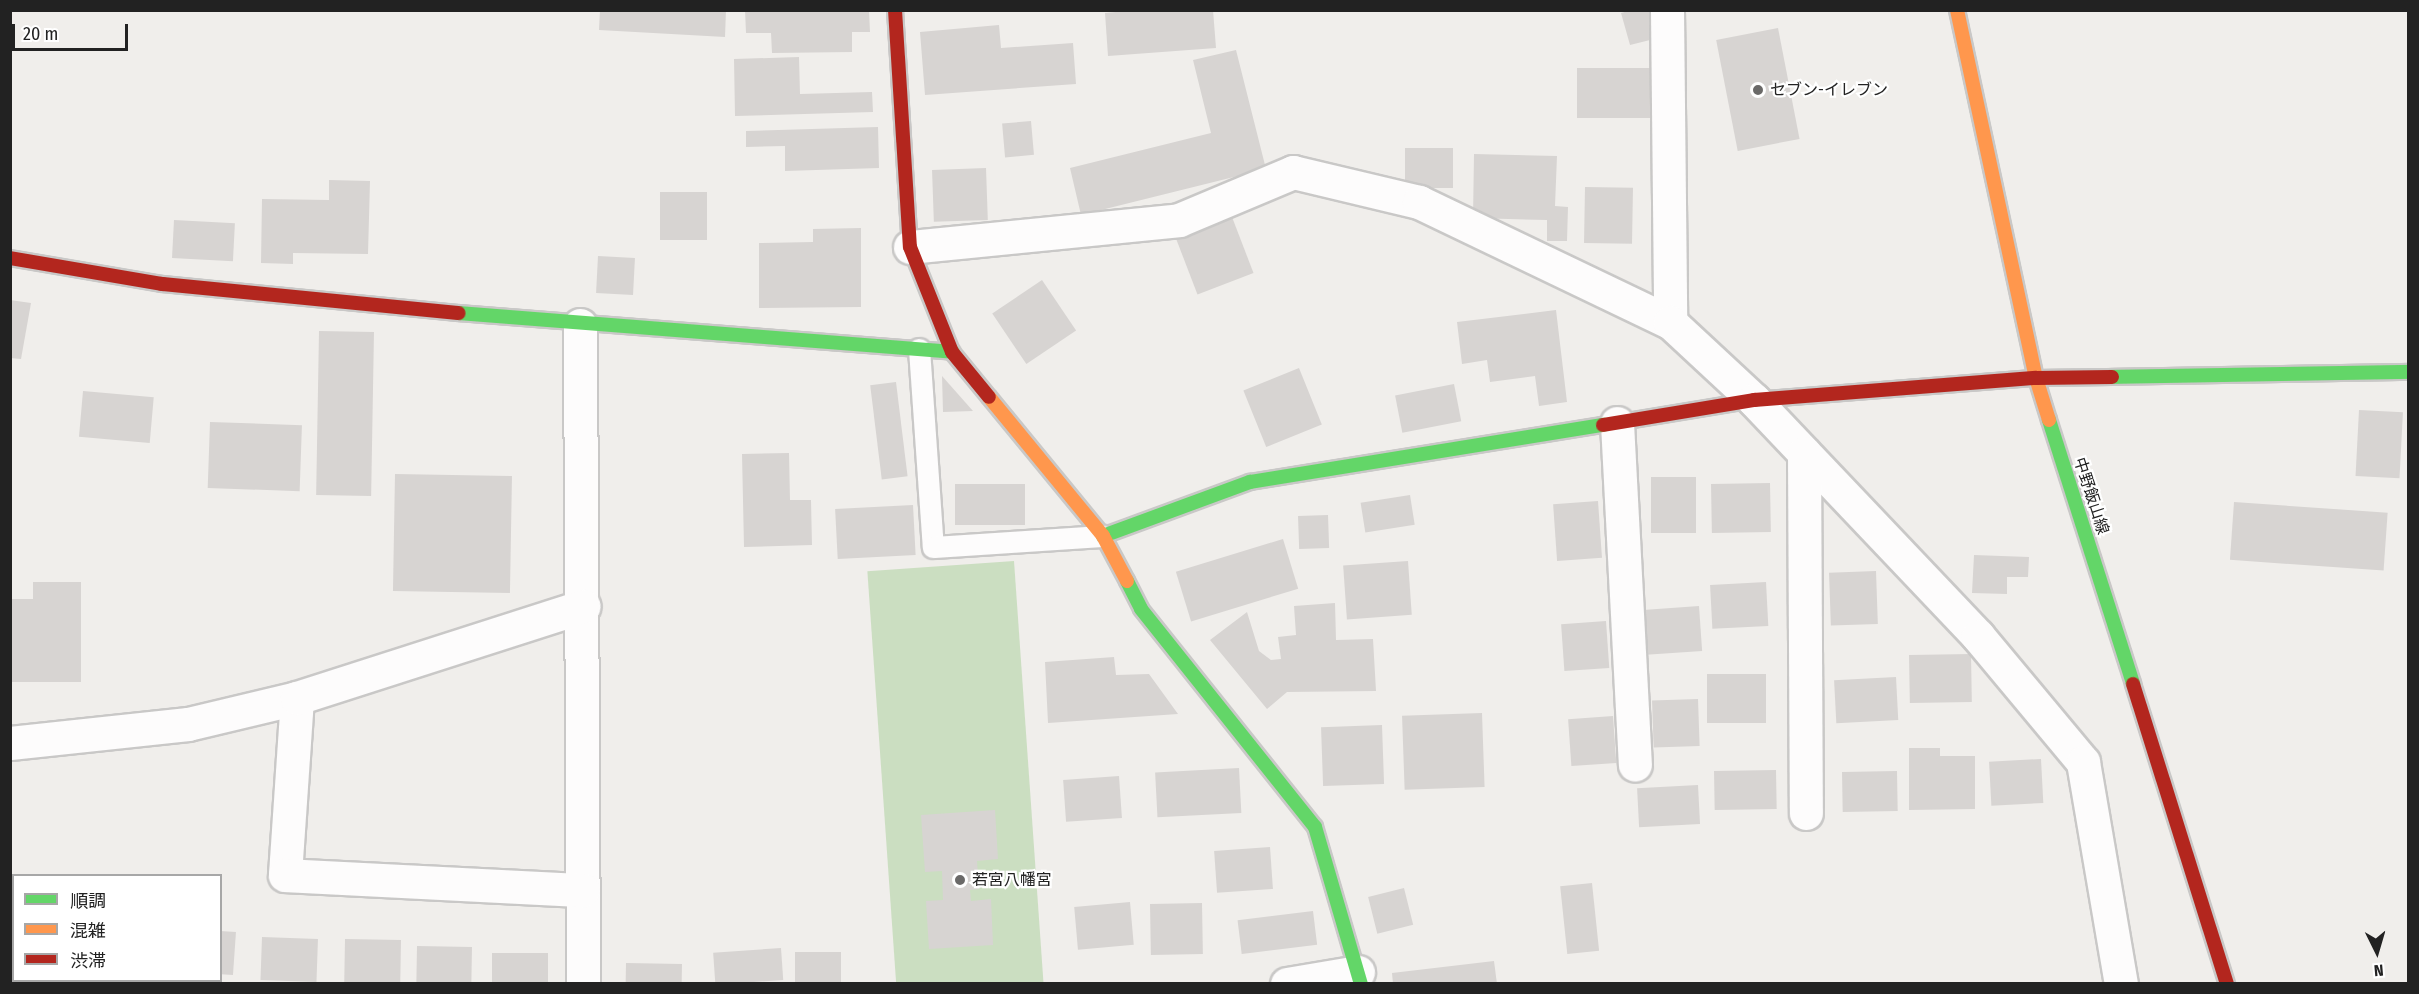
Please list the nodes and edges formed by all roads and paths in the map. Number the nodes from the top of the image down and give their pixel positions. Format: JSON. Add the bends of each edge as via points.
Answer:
{"nodes":[{"id":1,"x":895,"y":10,"type":"edge"},
{"id":2,"x":1667,"y":10,"type":"edge"},
{"id":3,"x":1957,"y":10,"type":"edge"},
{"id":4,"x":910,"y":247,"type":"junction"},
{"id":5,"x":10,"y":258,"type":"edge"},
{"id":6,"x":1670,"y":322,"type":"junction"},
{"id":7,"x":580,"y":325,"type":"junction"},
{"id":8,"x":919,"y":349,"type":"junction"},
{"id":9,"x":952,"y":352,"type":"junction"},
{"id":10,"x":2409,"y":372,"type":"edge"},
{"id":11,"x":2036,"y":378,"type":"junction"},
{"id":12,"x":1754,"y":400,"type":"junction"},
{"id":13,"x":1617,"y":423,"type":"junction"},
{"id":14,"x":1804,"y":453,"type":"junction"},
{"id":15,"x":1103,"y":536,"type":"junction"},
{"id":16,"x":584,"y":606,"type":"junction"},
{"id":17,"x":297,"y":698,"type":"junction"},
{"id":18,"x":10,"y":743,"type":"edge"},
{"id":19,"x":1635,"y":765,"type":"dead end"},
{"id":20,"x":1806,"y":813,"type":"dead end"},
{"id":21,"x":583,"y":890,"type":"junction"},
{"id":22,"x":1360,"y":978,"type":"edge"},
{"id":23,"x":583,"y":984,"type":"edge"},
{"id":24,"x":1287,"y":984,"type":"edge"},
{"id":25,"x":2121,"y":984,"type":"edge"},
{"id":26,"x":2227,"y":984,"type":"edge"}],
"edges":[{"from":1,"to":4,"type":"street"},
{"from":2,"to":6,"type":"street"},
{"from":3,"to":11,"type":"street","name":"中野飯山線"},
{"from":4,"to":6,"type":"street","via":[[1179,220],[1293,172],[1419,202]]},
{"from":4,"to":9,"type":"street"},
{"from":5,"to":7,"type":"street","via":[[162,284]]},
{"from":6,"to":12,"type":"street"},
{"from":7,"to":8,"type":"street"},
{"from":7,"to":16,"type":"street"},
{"from":8,"to":9,"type":"street"},
{"from":8,"to":15,"type":"lane","via":[[933,547]]},
{"from":9,"to":15,"type":"street"},
{"from":10,"to":11,"type":"street"},
{"from":11,"to":12,"type":"street"},
{"from":11,"to":26,"type":"street","name":"中野飯山線"},
{"from":12,"to":13,"type":"street"},
{"from":12,"to":14,"type":"street"},
{"from":13,"to":15,"type":"street","via":[[1250,482]]},
{"from":13,"to":19,"type":"street"},
{"from":14,"to":20,"type":"street"},
{"from":14,"to":25,"type":"street","via":[[1978,636],[2083,762]]},
{"from":15,"to":22,"type":"street","via":[[1141,609],[1315,827]]},
{"from":16,"to":17,"type":"street"},
{"from":16,"to":21,"type":"street"},
{"from":17,"to":18,"type":"street","via":[[188,724]]},
{"from":17,"to":21,"type":"street","via":[[285,875]]},
{"from":21,"to":23,"type":"street"},
{"from":22,"to":24,"type":"street"}]}
